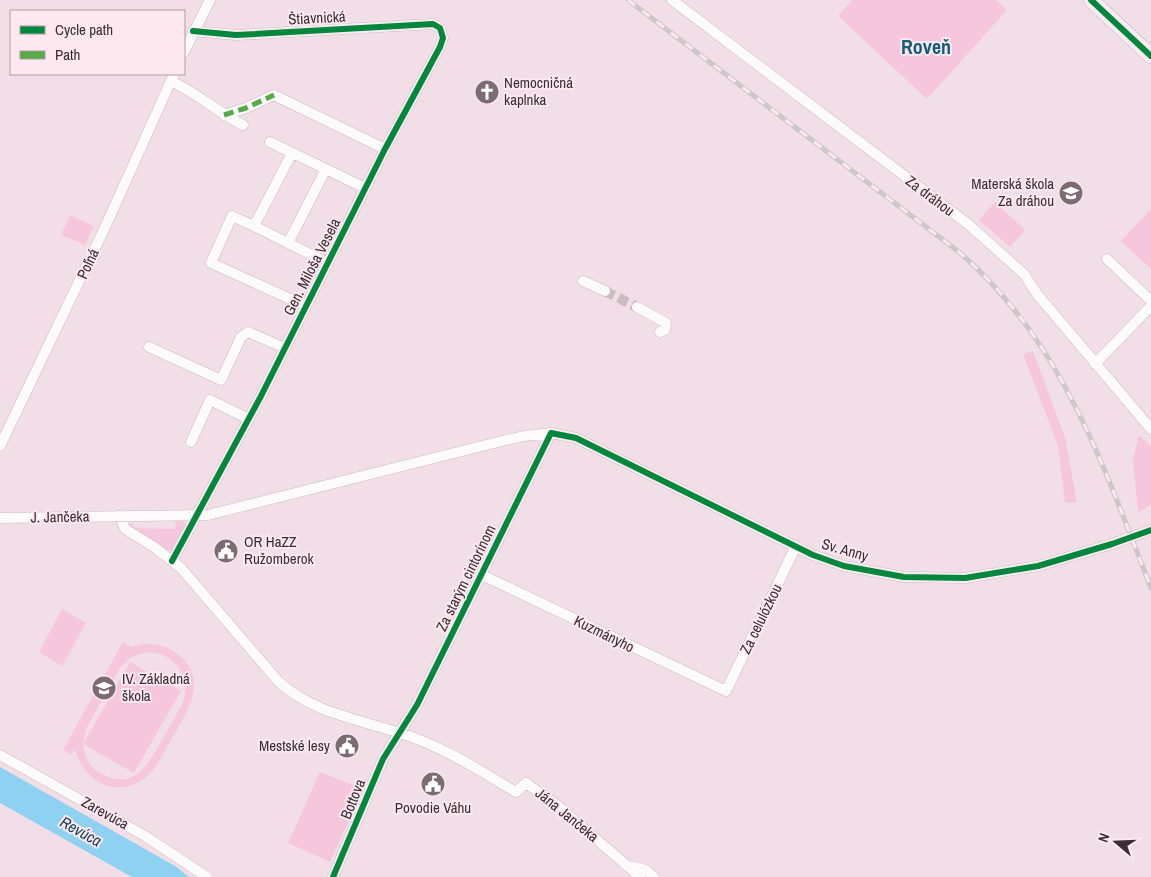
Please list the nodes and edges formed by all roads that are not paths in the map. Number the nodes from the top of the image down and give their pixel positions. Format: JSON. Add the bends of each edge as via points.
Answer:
{"nodes":[{"id":1,"x":210,"y":0,"type":"edge"},
{"id":2,"x":672,"y":0,"type":"edge"},
{"id":3,"x":1091,"y":0,"type":"edge"},
{"id":4,"x":440,"y":28,"type":"joint"},
{"id":5,"x":193,"y":31,"type":"junction"},
{"id":6,"x":185,"y":50,"type":"edge"},
{"id":7,"x":1151,"y":56,"type":"edge"},
{"id":8,"x":172,"y":77,"type":"edge"},
{"id":9,"x":224,"y":115,"type":"junction"},
{"id":10,"x":243,"y":125,"type":"dead end"},
{"id":11,"x":270,"y":142,"type":"dead end"},
{"id":12,"x":385,"y":149,"type":"junction"},
{"id":13,"x":292,"y":153,"type":"junction"},
{"id":14,"x":326,"y":169,"type":"junction"},
{"id":15,"x":365,"y":188,"type":"junction"},
{"id":16,"x":254,"y":226,"type":"junction"},
{"id":17,"x":288,"y":243,"type":"junction"},
{"id":18,"x":1107,"y":258,"type":"dead end"},
{"id":19,"x":328,"y":263,"type":"junction"},
{"id":20,"x":583,"y":281,"type":"dead end"},
{"id":21,"x":605,"y":291,"type":"tunnel mouth"},
{"id":22,"x":1151,"y":301,"type":"edge"},
{"id":23,"x":306,"y":306,"type":"junction"},
{"id":24,"x":1151,"y":306,"type":"edge"},
{"id":25,"x":637,"y":307,"type":"tunnel mouth"},
{"id":26,"x":660,"y":332,"type":"dead end"},
{"id":27,"x":149,"y":347,"type":"dead end"},
{"id":28,"x":285,"y":348,"type":"junction"},
{"id":29,"x":1094,"y":364,"type":"junction"},
{"id":30,"x":249,"y":419,"type":"junction"},
{"id":31,"x":1151,"y":429,"type":"edge"},
{"id":32,"x":551,"y":433,"type":"junction"},
{"id":33,"x":191,"y":442,"type":"dead end"},
{"id":34,"x":0,"y":446,"type":"edge"},
{"id":35,"x":197,"y":515,"type":"junction"},
{"id":36,"x":120,"y":516,"type":"junction"},
{"id":37,"x":0,"y":518,"type":"edge"},
{"id":38,"x":1151,"y":530,"type":"edge"},
{"id":39,"x":796,"y":546,"type":"junction"},
{"id":40,"x":172,"y":561,"type":"junction"},
{"id":41,"x":482,"y":575,"type":"junction"},
{"id":42,"x":726,"y":691,"type":"joint"},
{"id":43,"x":400,"y":732,"type":"junction"},
{"id":44,"x":0,"y":755,"type":"edge"},
{"id":45,"x":626,"y":865,"type":"junction"},
{"id":46,"x":207,"y":877,"type":"edge"},
{"id":47,"x":333,"y":877,"type":"edge"},
{"id":48,"x":640,"y":877,"type":"edge"},
{"id":49,"x":654,"y":877,"type":"edge"}],
"edges":[{"from":1,"to":5,"type":"street"},
{"from":2,"to":29,"type":"street","name":"Za dráhou","via":[[968,224],[1012,261]]},
{"from":3,"to":7,"type":"main road"},
{"from":4,"to":5,"type":"street","name":"Štiavnická","via":[[429,24],[236,35]]},
{"from":4,"to":12,"type":"street","name":"Gen. Miloša Vesela","via":[[443,38],[440,47]]},
{"from":5,"to":6,"type":"street"},
{"from":8,"to":9,"type":"street","name":"Poľná"},
{"from":8,"to":34,"type":"street","name":"Poľná","via":[[107,224]]},
{"from":9,"to":10,"type":"street","name":"Poľná"},
{"from":9,"to":12,"type":"street","via":[[274,95]]},
{"from":11,"to":13,"type":"street"},
{"from":12,"to":15,"type":"street","name":"Gen. Miloša Vesela"},
{"from":13,"to":14,"type":"street"},
{"from":13,"to":16,"type":"street"},
{"from":14,"to":15,"type":"street"},
{"from":14,"to":17,"type":"street"},
{"from":15,"to":19,"type":"street","name":"Gen. Miloša Vesela"},
{"from":16,"to":17,"type":"street","name":"Gen. Miloša Vesela"},
{"from":16,"to":23,"type":"street","name":"Gen. Miloša Vesela","via":[[232,216],[211,263]]},
{"from":17,"to":19,"type":"street","name":"Gen. Miloša Vesela"},
{"from":18,"to":22,"type":"street"},
{"from":19,"to":23,"type":"street","name":"Gen. Miloša Vesela"},
{"from":20,"to":21,"type":"street"},
{"from":23,"to":28,"type":"street","name":"Gen. Miloša Vesela"},
{"from":24,"to":29,"type":"street"},
{"from":25,"to":26,"type":"street","via":[[666,323],[665,330]]},
{"from":27,"to":28,"type":"street","via":[[221,380],[241,337],[248,332]]},
{"from":28,"to":30,"type":"street","name":"Gen. Miloša Vesela"},
{"from":29,"to":31,"type":"street","name":"Za dráhou"},
{"from":30,"to":33,"type":"street","via":[[210,400]]},
{"from":30,"to":35,"type":"street","name":"Gen. Miloša Vesela"},
{"from":32,"to":35,"type":"street","name":"Sv. Anny","via":[[498,442],[222,513]]},
{"from":32,"to":39,"type":"street","name":"Sv. Anny","via":[[576,438]]},
{"from":32,"to":41,"type":"street","name":"Za starým cintorínom"},
{"from":35,"to":36,"type":"street","name":"J. Jančeka"},
{"from":35,"to":40,"type":"street","name":"Gen. Miloša Vesela"},
{"from":36,"to":37,"type":"street","name":"J. Jančeka"},
{"from":36,"to":40,"type":"street","via":[[125,529]]},
{"from":38,"to":39,"type":"street","name":"Sv. Anny","via":[[1038,566],[965,578],[904,577],[844,566]]},
{"from":39,"to":42,"type":"street","name":"Za celulózkou"},
{"from":40,"to":43,"type":"street","via":[[286,688],[322,709]]},
{"from":41,"to":42,"type":"street","name":"Kuzmányho"},
{"from":41,"to":43,"type":"street","name":"Za starým cintorínom","via":[[417,705]]},
{"from":43,"to":45,"type":"street","name":"Jána Jančeka","via":[[454,754],[516,792],[526,783]]},
{"from":43,"to":47,"type":"street","name":"Bottova","via":[[383,759]]},
{"from":44,"to":46,"type":"street","name":"Zarevúca","via":[[145,836]]},
{"from":45,"to":48,"type":"street","name":"Jána Jančeka"},
{"from":45,"to":49,"type":"street","name":"Jána Jančeka","via":[[646,870]]}]}
